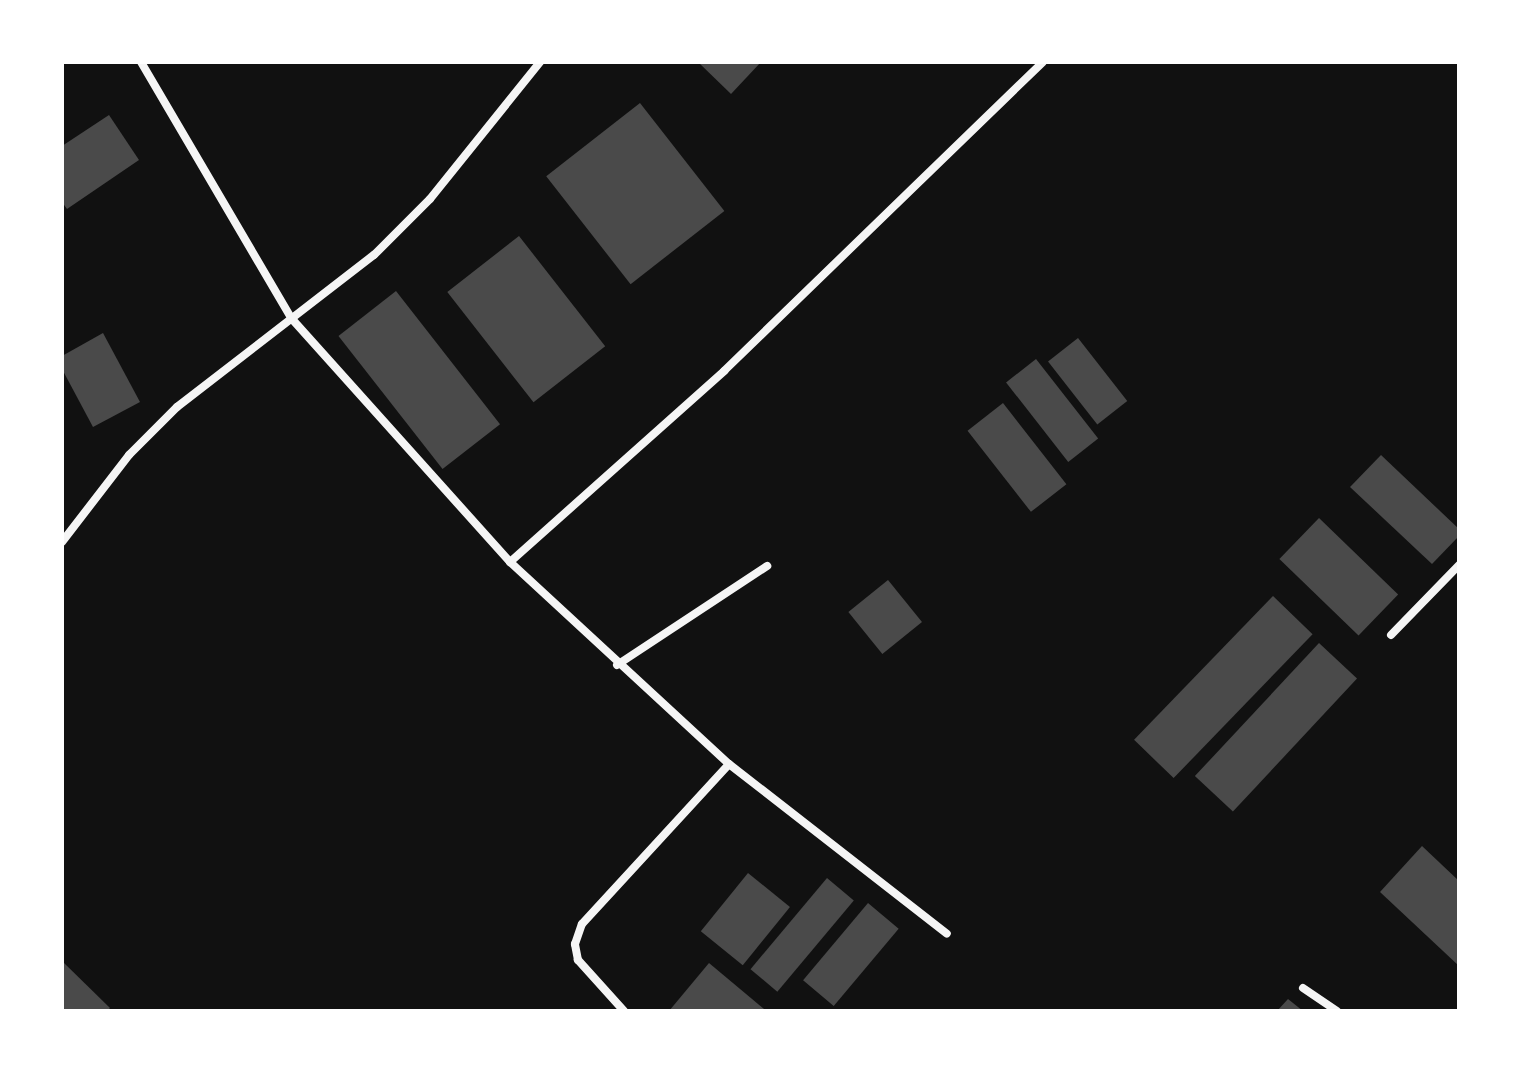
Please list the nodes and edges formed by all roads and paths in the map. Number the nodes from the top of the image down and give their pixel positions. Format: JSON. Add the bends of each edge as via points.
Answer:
{"nodes":[{"id":1,"x":141,"y":62,"type":"edge"},
{"id":2,"x":540,"y":62,"type":"edge"},
{"id":3,"x":1043,"y":62,"type":"edge"},
{"id":4,"x":292,"y":319,"type":"junction"},
{"id":5,"x":62,"y":542,"type":"edge"},
{"id":6,"x":510,"y":562,"type":"junction"},
{"id":7,"x":1459,"y":565,"type":"edge"},
{"id":8,"x":767,"y":566,"type":"dead end"},
{"id":9,"x":1391,"y":635,"type":"dead end"},
{"id":10,"x":617,"y":665,"type":"junction"},
{"id":11,"x":729,"y":764,"type":"junction"},
{"id":12,"x":947,"y":934,"type":"dead end"},
{"id":13,"x":1303,"y":988,"type":"dead end"},
{"id":14,"x":624,"y":1011,"type":"edge"},
{"id":15,"x":1337,"y":1011,"type":"edge"}],
"edges":[{"from":1,"to":4,"type":"street"},
{"from":2,"to":4,"type":"street","via":[[430,199],[374,255]]},
{"from":3,"to":6,"type":"street","via":[[724,371]]},
{"from":4,"to":5,"type":"street","via":[[177,407],[129,455]]},
{"from":4,"to":6,"type":"street"},
{"from":6,"to":10,"type":"street"},
{"from":7,"to":9,"type":"street"},
{"from":8,"to":10,"type":"street"},
{"from":10,"to":11,"type":"street"},
{"from":11,"to":12,"type":"street"},
{"from":11,"to":14,"type":"street","via":[[582,924],[575,944],[578,960]]},
{"from":13,"to":15,"type":"street"}]}
